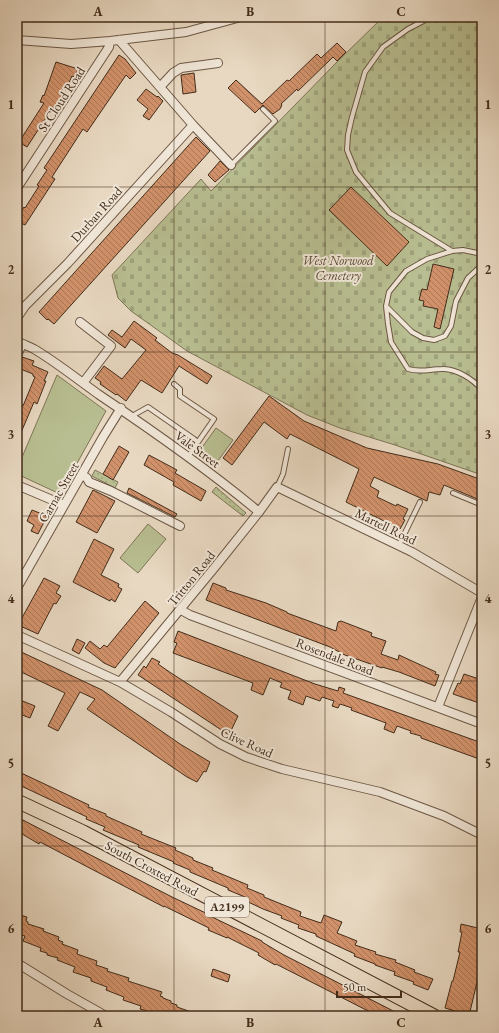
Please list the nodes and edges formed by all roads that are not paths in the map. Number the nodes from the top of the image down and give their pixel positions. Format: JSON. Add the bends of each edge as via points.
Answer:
{"nodes":[{"id":1,"x":241,"y":17,"type":"edge"},
{"id":2,"x":431,"y":17,"type":"edge"},
{"id":3,"x":17,"y":40,"type":"edge"},
{"id":4,"x":120,"y":40,"type":"junction"},
{"id":5,"x":110,"y":41,"type":"junction"},
{"id":6,"x":218,"y":63,"type":"dead end"},
{"id":7,"x":160,"y":87,"type":"junction"},
{"id":8,"x":263,"y":108,"type":"dead end"},
{"id":9,"x":193,"y":125,"type":"junction"},
{"id":10,"x":231,"y":165,"type":"joint"},
{"id":11,"x":18,"y":185,"type":"edge"},
{"id":12,"x":452,"y":251,"type":"junction"},
{"id":13,"x":482,"y":254,"type":"edge"},
{"id":14,"x":482,"y":265,"type":"edge"},
{"id":15,"x":386,"y":306,"type":"junction"},
{"id":16,"x":17,"y":318,"type":"edge"},
{"id":17,"x":80,"y":322,"type":"dead end"},
{"id":18,"x":20,"y":343,"type":"edge"},
{"id":19,"x":17,"y":360,"type":"edge"},
{"id":20,"x":83,"y":383,"type":"junction"},
{"id":21,"x":174,"y":384,"type":"dead end"},
{"id":22,"x":482,"y":390,"type":"edge"},
{"id":23,"x":121,"y":408,"type":"junction"},
{"id":24,"x":132,"y":416,"type":"junction"},
{"id":25,"x":198,"y":442,"type":"junction"},
{"id":26,"x":288,"y":449,"type":"dead end"},
{"id":27,"x":188,"y":457,"type":"junction"},
{"id":28,"x":82,"y":475,"type":"junction"},
{"id":29,"x":17,"y":485,"type":"edge"},
{"id":30,"x":277,"y":487,"type":"junction"},
{"id":31,"x":453,"y":493,"type":"dead end"},
{"id":32,"x":420,"y":502,"type":"dead end"},
{"id":33,"x":64,"y":505,"type":"junction"},
{"id":34,"x":482,"y":505,"type":"edge"},
{"id":35,"x":259,"y":512,"type":"junction"},
{"id":36,"x":180,"y":526,"type":"dead end"},
{"id":37,"x":399,"y":545,"type":"junction"},
{"id":38,"x":17,"y":588,"type":"edge"},
{"id":39,"x":482,"y":593,"type":"edge"},
{"id":40,"x":482,"y":597,"type":"edge"},
{"id":41,"x":180,"y":610,"type":"junction"},
{"id":42,"x":17,"y":635,"type":"edge"},
{"id":43,"x":120,"y":682,"type":"junction"},
{"id":44,"x":438,"y":707,"type":"junction"},
{"id":45,"x":482,"y":724,"type":"edge"},
{"id":46,"x":17,"y":801,"type":"edge"},
{"id":47,"x":482,"y":835,"type":"edge"},
{"id":48,"x":17,"y":963,"type":"edge"},
{"id":49,"x":106,"y":1016,"type":"edge"},
{"id":50,"x":434,"y":1016,"type":"edge"}],
"edges":[{"from":1,"to":4,"type":"street","via":[[186,32]]},
{"from":2,"to":12,"type":"lane","via":[[408,29],[383,48],[365,72],[352,117],[347,150],[356,172],[390,213]]},
{"from":3,"to":5,"type":"street","via":[[71,44]]},
{"from":4,"to":5,"type":"street"},
{"from":4,"to":7,"type":"street"},
{"from":5,"to":11,"type":"street","name":"St Cloud Road","via":[[109,47]]},
{"from":6,"to":7,"type":"street","via":[[182,68]]},
{"from":7,"to":9,"type":"street"},
{"from":8,"to":10,"type":"lane","via":[[275,121]]},
{"from":9,"to":10,"type":"street"},
{"from":9,"to":16,"type":"street","name":"Durban Road","via":[[68,263],[25,306]]},
{"from":12,"to":13,"type":"lane","via":[[463,250]]},
{"from":12,"to":15,"type":"lane","via":[[427,259],[406,271],[388,292]]},
{"from":14,"to":15,"type":"lane","via":[[468,278],[456,301],[451,326],[445,336],[434,340],[423,338],[412,332]]},
{"from":15,"to":22,"type":"lane","via":[[391,342],[408,369],[419,372],[444,368],[462,374]]},
{"from":17,"to":20,"type":"street","via":[[111,346]]},
{"from":18,"to":19,"type":"lane"},
{"from":18,"to":20,"type":"street","name":"Vale Street","via":[[48,358]]},
{"from":20,"to":23,"type":"street","name":"Vale Street"},
{"from":21,"to":25,"type":"lane","via":[[180,389],[180,396],[214,419]]},
{"from":23,"to":24,"type":"street","name":"Vale Street"},
{"from":23,"to":28,"type":"street","name":"Carnac Street"},
{"from":24,"to":25,"type":"lane","via":[[148,407]]},
{"from":24,"to":27,"type":"street","name":"Vale Street"},
{"from":25,"to":27,"type":"lane"},
{"from":26,"to":30,"type":"lane","via":[[283,474]]},
{"from":27,"to":35,"type":"street","name":"Vale Street"},
{"from":28,"to":33,"type":"street","name":"Carnac Street"},
{"from":28,"to":36,"type":"street","via":[[89,482]]},
{"from":29,"to":33,"type":"street"},
{"from":30,"to":35,"type":"street","name":"Tritton Road"},
{"from":30,"to":37,"type":"street","name":"Martell Road"},
{"from":31,"to":34,"type":"lane"},
{"from":32,"to":37,"type":"lane"},
{"from":33,"to":38,"type":"street","name":"Carnac Street"},
{"from":35,"to":41,"type":"street","name":"Tritton Road"},
{"from":37,"to":39,"type":"street","name":"Martell Road"},
{"from":40,"to":44,"type":"street"},
{"from":41,"to":43,"type":"street","name":"Tritton Road"},
{"from":41,"to":44,"type":"street","name":"Rosendale Road"},
{"from":42,"to":43,"type":"street","name":"Clive Road"},
{"from":43,"to":47,"type":"street","name":"Clive Road","via":[[215,741],[246,757],[298,773],[380,792],[444,816]]},
{"from":44,"to":45,"type":"street","name":"Rosendale Road"},
{"from":46,"to":50,"type":"main road","name":"South Croxted Road","number":"A2199","via":[[83,832]]},
{"from":48,"to":49,"type":"street"}]}
